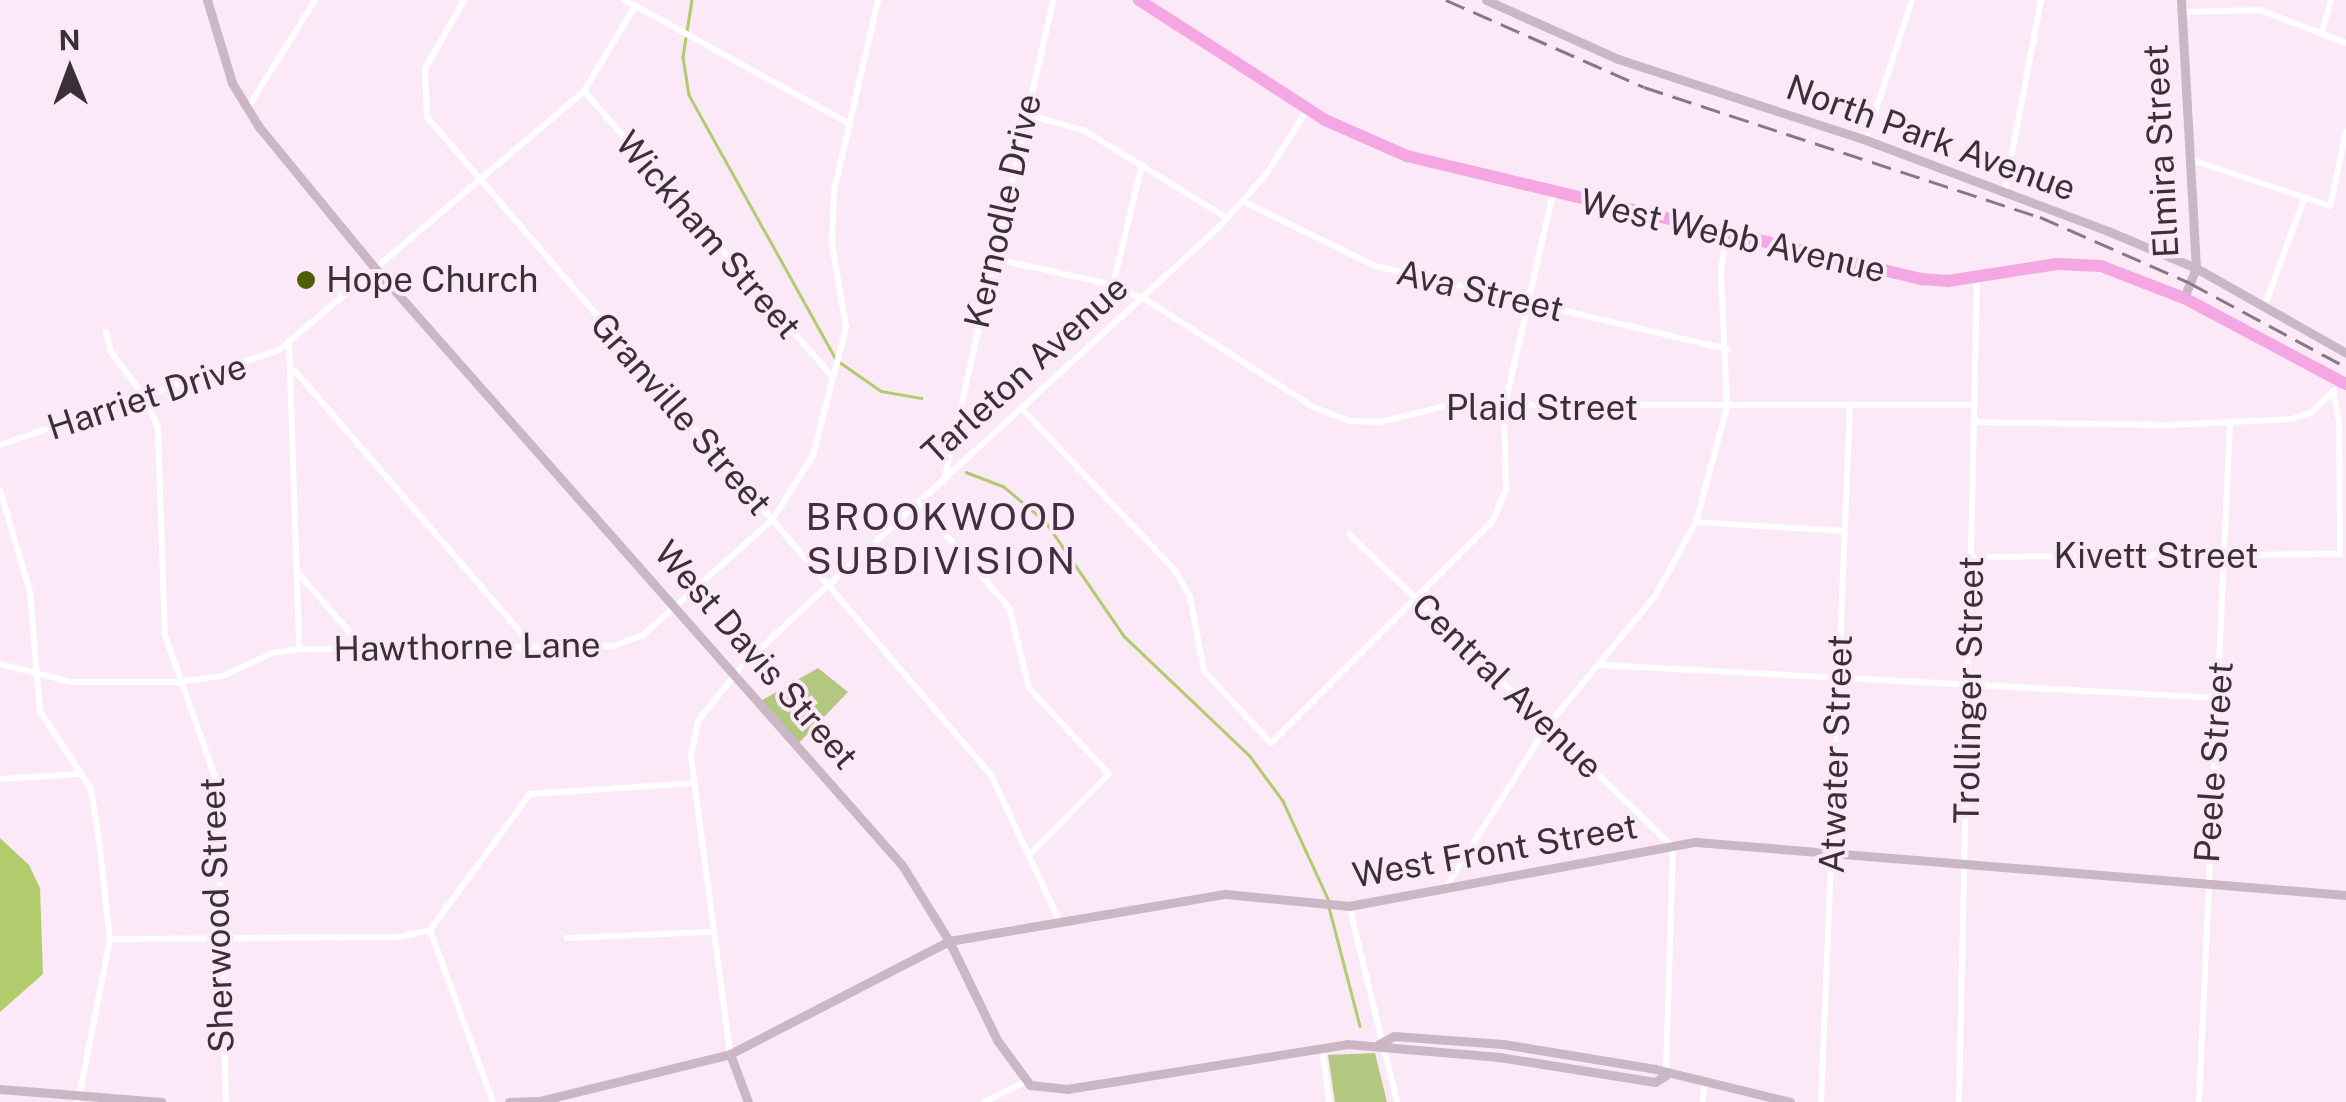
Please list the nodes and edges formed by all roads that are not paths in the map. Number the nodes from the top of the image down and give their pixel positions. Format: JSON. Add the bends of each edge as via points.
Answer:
{"nodes":[{"id":1,"x":207,"y":0,"type":"edge"},
{"id":2,"x":315,"y":0,"type":"edge"},
{"id":3,"x":464,"y":0,"type":"edge"},
{"id":4,"x":625,"y":0,"type":"edge"},
{"id":5,"x":878,"y":0,"type":"edge"},
{"id":6,"x":1053,"y":0,"type":"edge"},
{"id":7,"x":1139,"y":0,"type":"edge"},
{"id":8,"x":1486,"y":0,"type":"edge"},
{"id":9,"x":1912,"y":0,"type":"edge"},
{"id":10,"x":2041,"y":0,"type":"edge"},
{"id":11,"x":2180,"y":0,"type":"edge"},
{"id":12,"x":2331,"y":0,"type":"edge"},
{"id":13,"x":635,"y":6,"type":"junction"},
{"id":14,"x":2181,"y":12,"type":"junction"},
{"id":15,"x":2322,"y":32,"type":"junction"},
{"id":16,"x":2346,"y":43,"type":"edge"},
{"id":17,"x":584,"y":92,"type":"junction"},
{"id":18,"x":247,"y":108,"type":"junction"},
{"id":19,"x":1307,"y":109,"type":"junction"},
{"id":20,"x":1026,"y":114,"type":"junction"},
{"id":21,"x":848,"y":123,"type":"junction"},
{"id":22,"x":2346,"y":132,"type":"edge"},
{"id":23,"x":1866,"y":140,"type":"junction"},
{"id":24,"x":2192,"y":160,"type":"junction"},
{"id":25,"x":1142,"y":164,"type":"junction"},
{"id":26,"x":478,"y":180,"type":"junction"},
{"id":27,"x":2005,"y":189,"type":"junction"},
{"id":28,"x":1553,"y":194,"type":"junction"},
{"id":29,"x":2305,"y":197,"type":"junction"},
{"id":30,"x":1244,"y":202,"type":"junction"},
{"id":31,"x":1226,"y":218,"type":"junction"},
{"id":32,"x":1726,"y":234,"type":"junction"},
{"id":33,"x":992,"y":258,"type":"junction"},
{"id":34,"x":374,"y":267,"type":"junction"},
{"id":35,"x":2196,"y":268,"type":"junction"},
{"id":36,"x":1976,"y":278,"type":"junction"},
{"id":37,"x":1113,"y":285,"type":"junction"},
{"id":38,"x":2184,"y":298,"type":"junction"},
{"id":39,"x":1144,"y":299,"type":"junction"},
{"id":40,"x":1527,"y":302,"type":"junction"},
{"id":41,"x":2264,"y":308,"type":"junction"},
{"id":42,"x":106,"y":332,"type":"dead end"},
{"id":43,"x":290,"y":340,"type":"junction"},
{"id":44,"x":1727,"y":349,"type":"junction"},
{"id":45,"x":2346,"y":353,"type":"edge"},
{"id":46,"x":295,"y":371,"type":"junction"},
{"id":47,"x":834,"y":378,"type":"junction"},
{"id":48,"x":2340,"y":386,"type":"edge"},
{"id":49,"x":146,"y":398,"type":"junction"},
{"id":50,"x":1850,"y":405,"type":"junction"},
{"id":51,"x":1975,"y":406,"type":"junction"},
{"id":52,"x":1727,"y":407,"type":"junction"},
{"id":53,"x":1023,"y":410,"type":"junction"},
{"id":54,"x":1504,"y":410,"type":"junction"},
{"id":55,"x":1975,"y":422,"type":"junction"},
{"id":56,"x":2230,"y":423,"type":"junction"},
{"id":57,"x":0,"y":445,"type":"edge"},
{"id":58,"x":944,"y":481,"type":"junction"},
{"id":59,"x":0,"y":490,"type":"edge"},
{"id":60,"x":919,"y":504,"type":"junction"},
{"id":61,"x":773,"y":519,"type":"junction"},
{"id":62,"x":1696,"y":522,"type":"junction"},
{"id":63,"x":1845,"y":531,"type":"junction"},
{"id":64,"x":1349,"y":534,"type":"dead end"},
{"id":65,"x":2226,"y":555,"type":"junction"},
{"id":66,"x":1972,"y":557,"type":"junction"},
{"id":67,"x":298,"y":573,"type":"junction"},
{"id":68,"x":830,"y":584,"type":"junction"},
{"id":69,"x":1417,"y":598,"type":"junction"},
{"id":70,"x":678,"y":607,"type":"junction"},
{"id":71,"x":533,"y":647,"type":"junction"},
{"id":72,"x":299,"y":649,"type":"junction"},
{"id":73,"x":365,"y":650,"type":"junction"},
{"id":74,"x":0,"y":664,"type":"edge"},
{"id":75,"x":1599,"y":665,"type":"junction"},
{"id":76,"x":33,"y":673,"type":"junction"},
{"id":77,"x":737,"y":674,"type":"junction"},
{"id":78,"x":1839,"y":676,"type":"junction"},
{"id":79,"x":1969,"y":681,"type":"junction"},
{"id":80,"x":178,"y":682,"type":"junction"},
{"id":81,"x":2219,"y":698,"type":"junction"},
{"id":82,"x":1548,"y":725,"type":"junction"},
{"id":83,"x":77,"y":774,"type":"junction"},
{"id":84,"x":0,"y":779,"type":"edge"},
{"id":85,"x":694,"y":782,"type":"junction"},
{"id":86,"x":1673,"y":847,"type":"junction"},
{"id":87,"x":1832,"y":852,"type":"junction"},
{"id":88,"x":1030,"y":854,"type":"junction"},
{"id":89,"x":1966,"y":863,"type":"junction"},
{"id":90,"x":2207,"y":883,"type":"junction"},
{"id":91,"x":1443,"y":891,"type":"junction"},
{"id":92,"x":2346,"y":894,"type":"edge"},
{"id":93,"x":1344,"y":906,"type":"junction"},
{"id":94,"x":1060,"y":922,"type":"junction"},
{"id":95,"x":430,"y":930,"type":"junction"},
{"id":96,"x":709,"y":932,"type":"junction"},
{"id":97,"x":222,"y":938,"type":"junction"},
{"id":98,"x":567,"y":938,"type":"dead end"},
{"id":99,"x":110,"y":939,"type":"junction"},
{"id":100,"x":949,"y":941,"type":"junction"},
{"id":101,"x":1378,"y":1044,"type":"junction"},
{"id":102,"x":1322,"y":1046,"type":"junction"},
{"id":103,"x":730,"y":1054,"type":"junction"},
{"id":104,"x":1666,"y":1075,"type":"junction"},
{"id":105,"x":1704,"y":1080,"type":"junction"},
{"id":106,"x":1027,"y":1081,"type":"junction"},
{"id":107,"x":0,"y":1089,"type":"edge"},
{"id":108,"x":1067,"y":1089,"type":"junction"},
{"id":109,"x":78,"y":1100,"type":"edge"},
{"id":110,"x":161,"y":1102,"type":"edge"},
{"id":111,"x":226,"y":1102,"type":"edge"},
{"id":112,"x":492,"y":1102,"type":"edge"},
{"id":113,"x":509,"y":1102,"type":"edge"},
{"id":114,"x":522,"y":1102,"type":"edge"},
{"id":115,"x":748,"y":1102,"type":"edge"},
{"id":116,"x":984,"y":1102,"type":"edge"},
{"id":117,"x":1070,"y":1102,"type":"edge"},
{"id":118,"x":1330,"y":1102,"type":"edge"},
{"id":119,"x":1397,"y":1102,"type":"edge"},
{"id":120,"x":1703,"y":1102,"type":"edge"},
{"id":121,"x":1790,"y":1102,"type":"edge"},
{"id":122,"x":1821,"y":1102,"type":"edge"},
{"id":123,"x":1959,"y":1102,"type":"edge"},
{"id":124,"x":2199,"y":1102,"type":"edge"}],
"edges":[{"from":1,"to":18,"type":"street","name":"West Davis Street","via":[[222,58]]},
{"from":2,"to":18,"type":"street"},
{"from":3,"to":26,"type":"street","name":"Granville Street","via":[[428,61],[423,102],[427,118]]},
{"from":4,"to":13,"type":"street"},
{"from":5,"to":21,"type":"street","name":"Hawthorne Lane"},
{"from":6,"to":20,"type":"street","name":"Kernodle Drive"},
{"from":7,"to":19,"type":"highway","name":"West Webb Avenue"},
{"from":8,"to":23,"type":"street","name":"North Park Avenue","via":[[1618,59]]},
{"from":9,"to":23,"type":"street"},
{"from":10,"to":27,"type":"street"},
{"from":11,"to":14,"type":"street","name":"Elmira Street"},
{"from":12,"to":15,"type":"street"},
{"from":13,"to":17,"type":"street","name":"Harriet Drive"},
{"from":13,"to":21,"type":"street"},
{"from":14,"to":15,"type":"street","via":[[2260,10]]},
{"from":14,"to":24,"type":"street","name":"Elmira Street"},
{"from":15,"to":16,"type":"street"},
{"from":17,"to":26,"type":"street","name":"Harriet Drive"},
{"from":17,"to":47,"type":"street","name":"Wickham Street"},
{"from":18,"to":34,"type":"street","name":"West Davis Street"},
{"from":19,"to":28,"type":"highway","name":"West Webb Avenue","via":[[1407,156]]},
{"from":19,"to":30,"type":"street","name":"Tarleton Avenue"},
{"from":20,"to":25,"type":"street","via":[[1075,126]]},
{"from":20,"to":33,"type":"street","name":"Kernodle Drive"},
{"from":21,"to":47,"type":"street","name":"Hawthorne Lane","via":[[830,220],[846,314]]},
{"from":22,"to":29,"type":"street","via":[[2330,206]]},
{"from":23,"to":27,"type":"street","name":"North Park Avenue"},
{"from":24,"to":29,"type":"street"},
{"from":24,"to":35,"type":"street","name":"Elmira Street"},
{"from":25,"to":31,"type":"street"},
{"from":25,"to":37,"type":"street"},
{"from":26,"to":34,"type":"street","name":"Harriet Drive"},
{"from":26,"to":61,"type":"street","name":"Granville Street"},
{"from":27,"to":35,"type":"street","name":"North Park Avenue"},
{"from":28,"to":32,"type":"highway","name":"West Webb Avenue"},
{"from":28,"to":40,"type":"street"},
{"from":29,"to":41,"type":"street"},
{"from":30,"to":31,"type":"street","name":"Tarleton Avenue"},
{"from":30,"to":40,"type":"street","name":"Ava Street","via":[[1352,258]]},
{"from":31,"to":39,"type":"street","name":"Tarleton Avenue"},
{"from":32,"to":36,"type":"highway","name":"West Webb Avenue","via":[[1921,280]]},
{"from":32,"to":44,"type":"street","via":[[1721,273]]},
{"from":33,"to":37,"type":"street","name":"Plaid Street"},
{"from":33,"to":58,"type":"street","name":"Kernodle Drive"},
{"from":34,"to":43,"type":"street","name":"Harriet Drive"},
{"from":34,"to":70,"type":"street","name":"West Davis Street"},
{"from":35,"to":38,"type":"street","name":"Elmira Street"},
{"from":35,"to":41,"type":"street","name":"North Park Avenue"},
{"from":36,"to":38,"type":"highway","name":"West Webb Avenue","via":[[2083,264]]},
{"from":36,"to":51,"type":"street","name":"Trollinger Street"},
{"from":37,"to":39,"type":"street","name":"Plaid Street"},
{"from":38,"to":48,"type":"highway","name":"West Webb Avenue"},
{"from":39,"to":53,"type":"street","name":"Tarleton Avenue"},
{"from":39,"to":54,"type":"street","name":"Plaid Street","via":[[1337,417],[1380,422],[1450,405]]},
{"from":40,"to":44,"type":"street","name":"Ava Street"},
{"from":40,"to":54,"type":"street"},
{"from":41,"to":45,"type":"street","name":"North Park Avenue"},
{"from":42,"to":49,"type":"street","name":"Sherwood Street","via":[[111,352]]},
{"from":43,"to":46,"type":"street"},
{"from":43,"to":49,"type":"street","name":"Harriet Drive","via":[[258,360]]},
{"from":44,"to":52,"type":"street"},
{"from":46,"to":67,"type":"street"},
{"from":46,"to":71,"type":"street"},
{"from":47,"to":61,"type":"street","name":"Hawthorne Lane","via":[[813,455]]},
{"from":48,"to":56,"type":"street","via":[[2302,417]]},
{"from":48,"to":65,"type":"street","name":"Kivett Street","via":[[2340,554]]},
{"from":49,"to":57,"type":"street","name":"Harriet Drive"},
{"from":49,"to":80,"type":"street","name":"Sherwood Street","via":[[162,456],[166,635]]},
{"from":50,"to":51,"type":"street","name":"Plaid Street"},
{"from":50,"to":52,"type":"street","name":"Plaid Street"},
{"from":50,"to":63,"type":"street","name":"Atwater Street"},
{"from":51,"to":55,"type":"street","name":"Trollinger Street"},
{"from":52,"to":54,"type":"street","name":"Plaid Street"},
{"from":52,"to":62,"type":"street"},
{"from":53,"to":58,"type":"street","name":"Tarleton Avenue"},
{"from":53,"to":69,"type":"street","via":[[1175,570],[1190,597],[1204,671],[1272,743]]},
{"from":54,"to":69,"type":"street","via":[[1500,506],[1485,533]]},
{"from":55,"to":56,"type":"street"},
{"from":55,"to":66,"type":"street","name":"Trollinger Street"},
{"from":56,"to":65,"type":"street","name":"Peele Street"},
{"from":58,"to":60,"type":"street","name":"Tarleton Avenue"},
{"from":59,"to":76,"type":"street","via":[[30,592]]},
{"from":60,"to":68,"type":"street","name":"Tarleton Avenue"},
{"from":60,"to":88,"type":"street","via":[[1008,608],[1029,688],[1110,774]]},
{"from":61,"to":68,"type":"street","name":"Granville Street"},
{"from":61,"to":70,"type":"street","name":"Hawthorne Lane"},
{"from":62,"to":63,"type":"street"},
{"from":62,"to":75,"type":"street","via":[[1655,596]]},
{"from":63,"to":78,"type":"street","name":"Atwater Street"},
{"from":64,"to":69,"type":"street","name":"Central Avenue"},
{"from":65,"to":66,"type":"street","name":"Kivett Street"},
{"from":65,"to":81,"type":"street","name":"Peele Street"},
{"from":66,"to":79,"type":"street","name":"Trollinger Street"},
{"from":67,"to":72,"type":"street"},
{"from":67,"to":73,"type":"street"},
{"from":68,"to":77,"type":"street","name":"Tarleton Avenue"},
{"from":68,"to":88,"type":"street","name":"Granville Street","via":[[991,775]]},
{"from":69,"to":82,"type":"street","name":"Central Avenue"},
{"from":70,"to":71,"type":"street","name":"Hawthorne Lane","via":[[625,644]]},
{"from":70,"to":77,"type":"street","name":"West Davis Street"},
{"from":71,"to":73,"type":"street","name":"Hawthorne Lane"},
{"from":72,"to":73,"type":"street","name":"Hawthorne Lane"},
{"from":72,"to":80,"type":"street","name":"Hawthorne Lane","via":[[272,653],[223,676]]},
{"from":74,"to":76,"type":"street","name":"Hawthorne Lane"},
{"from":75,"to":78,"type":"street"},
{"from":75,"to":82,"type":"street"},
{"from":76,"to":80,"type":"street","name":"Hawthorne Lane","via":[[70,682]]},
{"from":76,"to":83,"type":"street","via":[[45,726]]},
{"from":77,"to":85,"type":"street","name":"Tarleton Avenue","via":[[694,730]]},
{"from":77,"to":100,"type":"street","name":"West Davis Street","via":[[902,865]]},
{"from":78,"to":79,"type":"street"},
{"from":78,"to":87,"type":"street","name":"Atwater Street"},
{"from":79,"to":81,"type":"street"},
{"from":79,"to":89,"type":"street","name":"Trollinger Street"},
{"from":80,"to":97,"type":"street","name":"Sherwood Street","via":[[217,783]]},
{"from":81,"to":90,"type":"street","name":"Peele Street"},
{"from":82,"to":86,"type":"street","name":"Central Avenue"},
{"from":82,"to":91,"type":"street"},
{"from":83,"to":84,"type":"street"},
{"from":83,"to":99,"type":"street","via":[[93,796]]},
{"from":85,"to":95,"type":"street","via":[[530,794]]},
{"from":85,"to":96,"type":"street","name":"Tarleton Avenue"},
{"from":86,"to":87,"type":"street","name":"West Front Street","via":[[1713,842]]},
{"from":86,"to":91,"type":"street","name":"West Front Street"},
{"from":86,"to":104,"type":"street"},
{"from":87,"to":89,"type":"street","name":"West Front Street"},
{"from":87,"to":122,"type":"street","name":"Atwater Street"},
{"from":88,"to":94,"type":"street","name":"Granville Street"},
{"from":89,"to":90,"type":"street","name":"West Front Street"},
{"from":89,"to":123,"type":"street","name":"Trollinger Street"},
{"from":90,"to":92,"type":"street","name":"West Front Street"},
{"from":90,"to":124,"type":"street","name":"Peele Street"},
{"from":91,"to":93,"type":"street","name":"West Front Street"},
{"from":93,"to":94,"type":"street","name":"West Front Street","via":[[1225,894]]},
{"from":93,"to":101,"type":"street"},
{"from":94,"to":100,"type":"street","name":"West Front Street"},
{"from":95,"to":97,"type":"street","via":[[398,937]]},
{"from":95,"to":112,"type":"street"},
{"from":96,"to":98,"type":"street"},
{"from":96,"to":103,"type":"street","name":"Tarleton Avenue"},
{"from":97,"to":99,"type":"street"},
{"from":97,"to":111,"type":"street","name":"Sherwood Street"},
{"from":99,"to":109,"type":"street"},
{"from":100,"to":103,"type":"street","name":"West Front Street"},
{"from":100,"to":106,"type":"street","name":"West Davis Street","via":[[997,1040]]},
{"from":101,"to":102,"type":"street"},
{"from":101,"to":104,"type":"street","via":[[1655,1082]]},
{"from":101,"to":119,"type":"street"},
{"from":102,"to":108,"type":"street"},
{"from":102,"to":118,"type":"street"},
{"from":103,"to":114,"type":"street","name":"West Front Street"},
{"from":103,"to":115,"type":"street","name":"Tarleton Avenue"},
{"from":104,"to":105,"type":"street"},
{"from":105,"to":120,"type":"street"},
{"from":105,"to":121,"type":"street"},
{"from":106,"to":108,"type":"street"},
{"from":106,"to":116,"type":"street"},
{"from":107,"to":109,"type":"street"},
{"from":108,"to":117,"type":"street"},
{"from":109,"to":110,"type":"street"},
{"from":113,"to":114,"type":"street","name":"West Front Street"}]}
